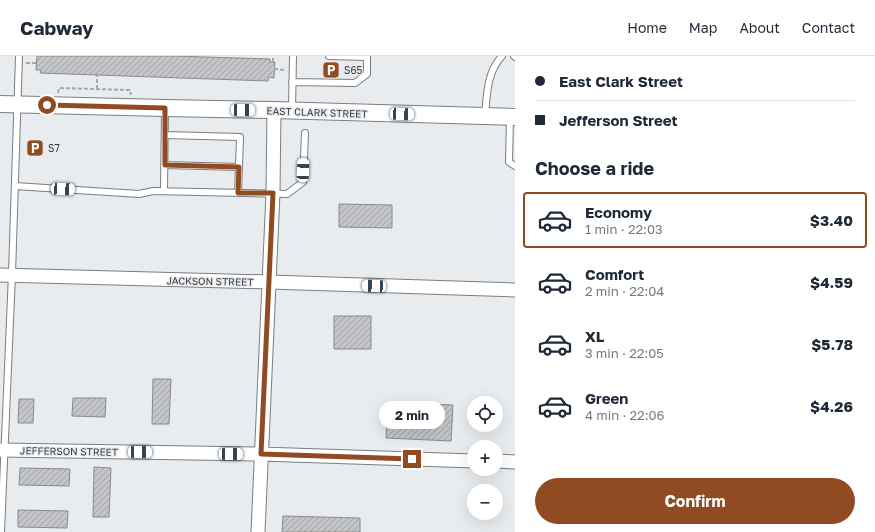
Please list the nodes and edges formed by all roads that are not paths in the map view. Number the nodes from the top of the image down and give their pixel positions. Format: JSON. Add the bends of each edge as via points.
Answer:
{"nodes":[{"id":1,"x":18,"y":56,"type":"edge"},
{"id":2,"x":293,"y":56,"type":"edge"},
{"id":3,"x":329,"y":56,"type":"edge"},
{"id":4,"x":367,"y":56,"type":"edge"},
{"id":5,"x":502,"y":56,"type":"edge"},
{"id":6,"x":292,"y":82,"type":"junction"},
{"id":7,"x":0,"y":104,"type":"edge"},
{"id":8,"x":18,"y":104,"type":"junction"},
{"id":9,"x":165,"y":108,"type":"junction"},
{"id":10,"x":274,"y":110,"type":"junction"},
{"id":11,"x":292,"y":111,"type":"junction"},
{"id":12,"x":485,"y":116,"type":"junction"},
{"id":13,"x":512,"y":117,"type":"edge"},
{"id":14,"x":305,"y":133,"type":"dead end"},
{"id":15,"x":165,"y":135,"type":"junction"},
{"id":16,"x":512,"y":146,"type":"edge"},
{"id":17,"x":165,"y":165,"type":"junction"},
{"id":18,"x":515,"y":166,"type":"edge"},
{"id":19,"x":239,"y":167,"type":"junction"},
{"id":20,"x":15,"y":186,"type":"junction"},
{"id":21,"x":164,"y":191,"type":"junction"},
{"id":22,"x":238,"y":193,"type":"junction"},
{"id":23,"x":273,"y":193,"type":"junction"},
{"id":24,"x":6,"y":276,"type":"edge"},
{"id":25,"x":269,"y":282,"type":"junction"},
{"id":26,"x":515,"y":290,"type":"edge"},
{"id":27,"x":2,"y":450,"type":"edge"},
{"id":28,"x":261,"y":454,"type":"junction"},
{"id":29,"x":467,"y":461,"type":"edge"},
{"id":30,"x":503,"y":461,"type":"edge"},
{"id":31,"x":515,"y":462,"type":"edge"},
{"id":32,"x":1,"y":532,"type":"edge"},
{"id":33,"x":258,"y":532,"type":"edge"}],
"edges":[{"from":1,"to":8,"type":"lane"},
{"from":2,"to":6,"type":"lane"},
{"from":3,"to":4,"type":"lane"},
{"from":4,"to":6,"type":"lane","via":[[366,74],[354,83]]},
{"from":5,"to":12,"type":"lane","via":[[488,83]]},
{"from":6,"to":11,"type":"lane"},
{"from":7,"to":8,"type":"street","name":"EAST CLARK STREET"},
{"from":8,"to":9,"type":"street","name":"EAST CLARK STREET"},
{"from":8,"to":20,"type":"lane"},
{"from":9,"to":10,"type":"street","name":"EAST CLARK STREET"},
{"from":9,"to":15,"type":"lane"},
{"from":10,"to":11,"type":"street","name":"EAST CLARK STREET"},
{"from":10,"to":23,"type":"street"},
{"from":11,"to":12,"type":"street","name":"EAST CLARK STREET"},
{"from":12,"to":13,"type":"street","name":"EAST CLARK STREET"},
{"from":13,"to":16,"type":"lane"},
{"from":14,"to":23,"type":"lane","via":[[303,182],[287,194]]},
{"from":15,"to":17,"type":"lane"},
{"from":15,"to":19,"type":"lane","via":[[240,137]]},
{"from":16,"to":18,"type":"lane","via":[[509,162]]},
{"from":17,"to":19,"type":"lane"},
{"from":17,"to":21,"type":"lane"},
{"from":19,"to":22,"type":"lane"},
{"from":20,"to":21,"type":"lane","via":[[139,194]]},
{"from":20,"to":24,"type":"lane"},
{"from":21,"to":22,"type":"lane"},
{"from":22,"to":23,"type":"lane"},
{"from":23,"to":25,"type":"street"},
{"from":24,"to":25,"type":"street","name":"JACKSON STREET"},
{"from":24,"to":27,"type":"lane"},
{"from":25,"to":26,"type":"street","name":"JACKSON STREET"},
{"from":25,"to":28,"type":"street"},
{"from":27,"to":28,"type":"street","name":"JEFFERSON STREET"},
{"from":27,"to":32,"type":"lane"},
{"from":28,"to":29,"type":"street","name":"JEFFERSON STREET"},
{"from":28,"to":33,"type":"street"},
{"from":30,"to":31,"type":"street"}]}
